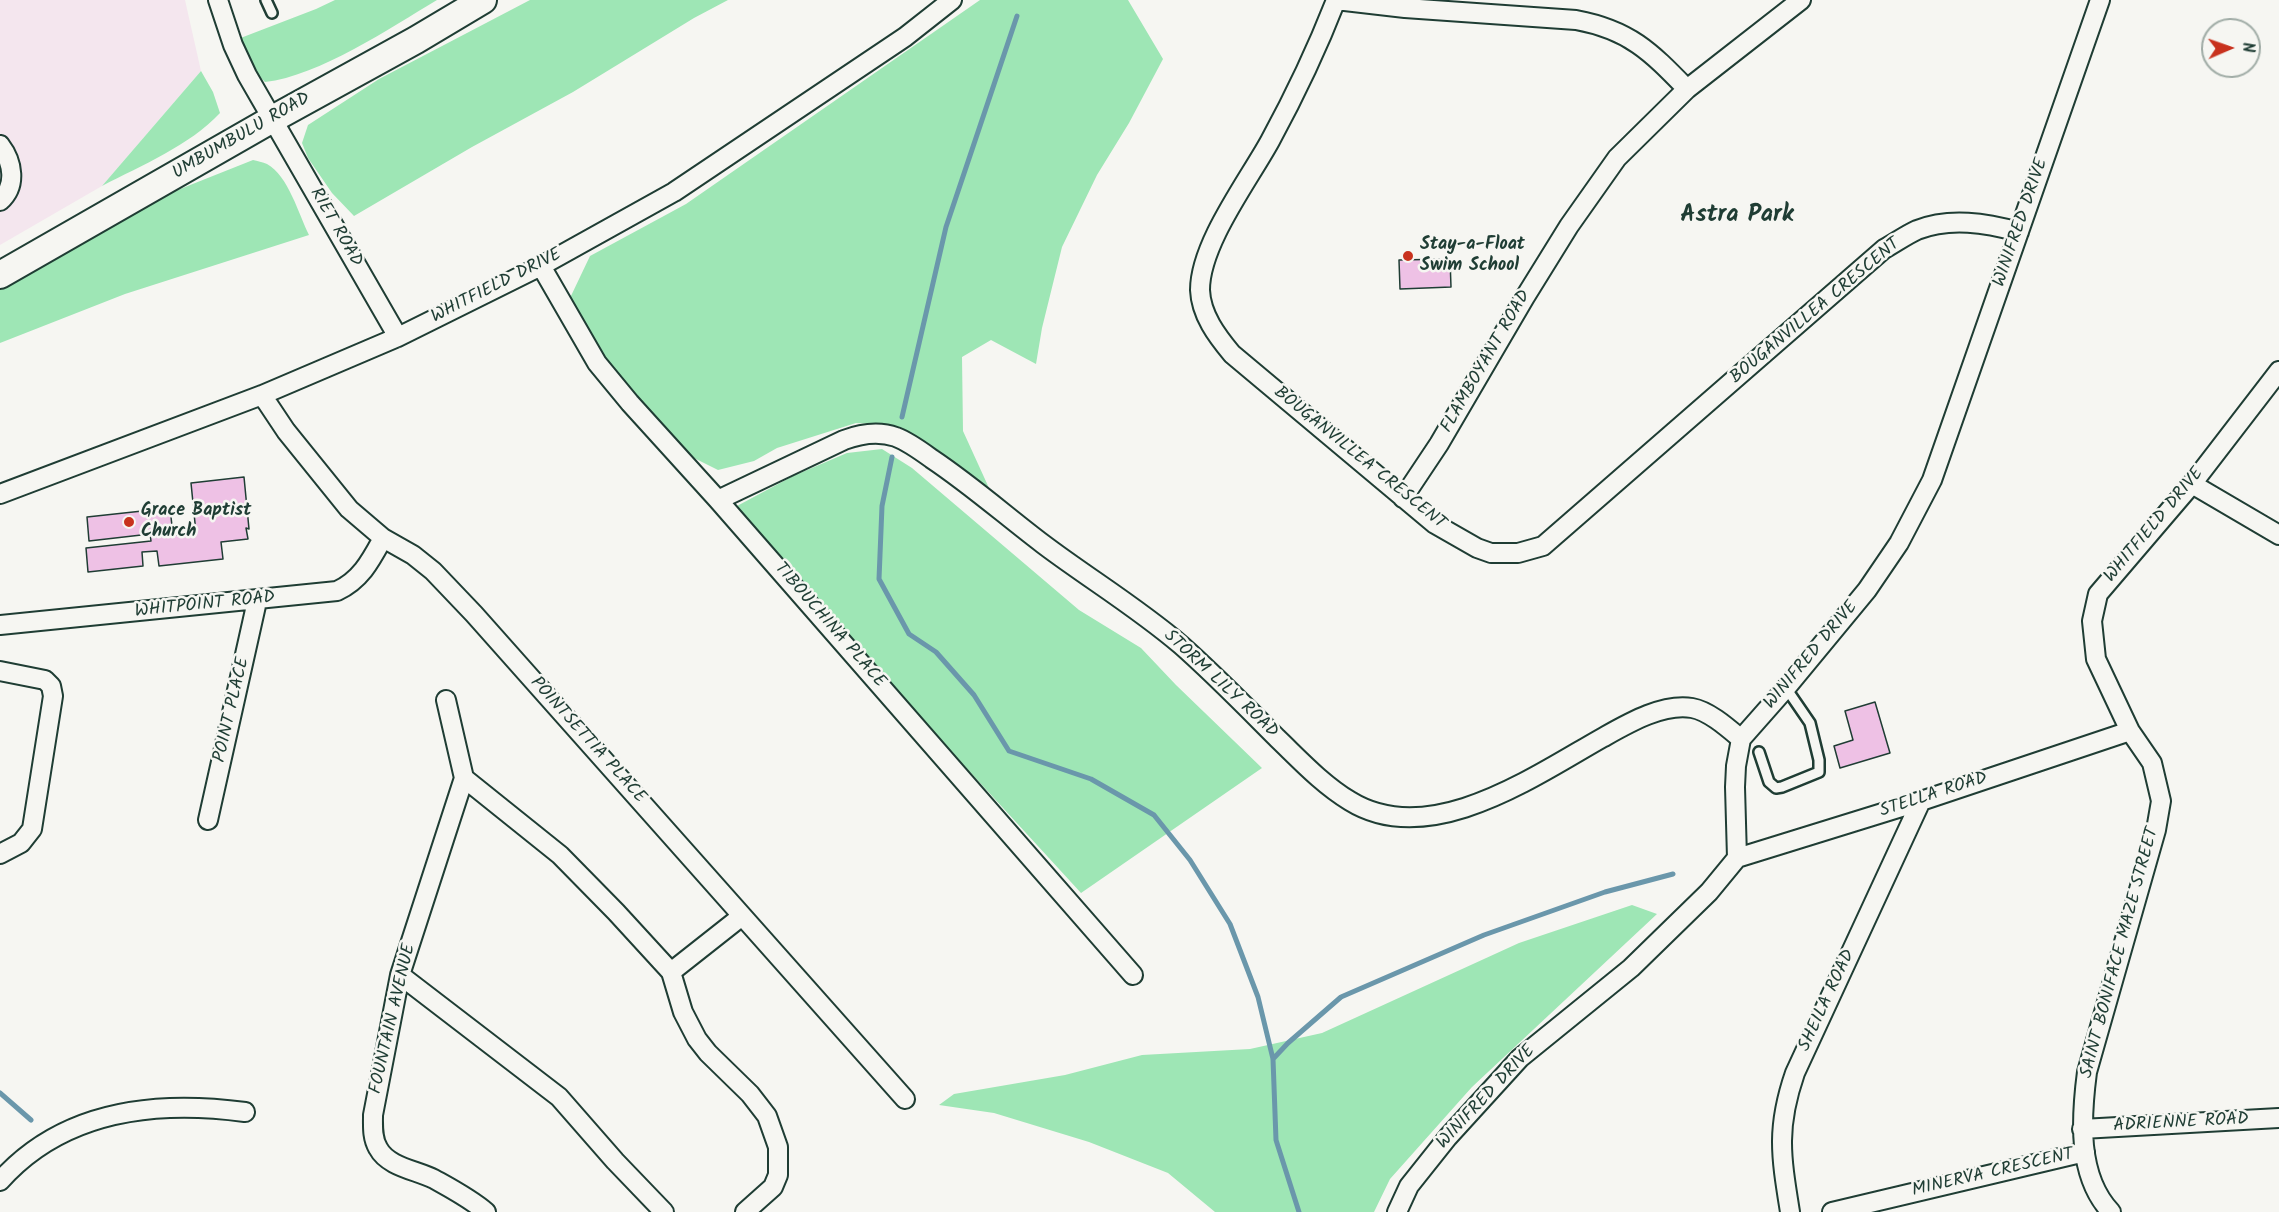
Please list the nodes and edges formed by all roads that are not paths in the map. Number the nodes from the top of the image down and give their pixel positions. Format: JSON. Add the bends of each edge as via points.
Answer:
{"nodes":[{"id":1,"x":218,"y":0,"type":"edge"},
{"id":2,"x":266,"y":0,"type":"edge"},
{"id":3,"x":483,"y":0,"type":"edge"},
{"id":4,"x":952,"y":0,"type":"edge"},
{"id":5,"x":1336,"y":0,"type":"edge"},
{"id":6,"x":1801,"y":0,"type":"edge"},
{"id":7,"x":2100,"y":0,"type":"edge"},
{"id":8,"x":272,"y":13,"type":"dead end"},
{"id":9,"x":1687,"y":89,"type":"junction"},
{"id":10,"x":272,"y":119,"type":"junction"},
{"id":11,"x":0,"y":145,"type":"edge"},
{"id":12,"x":0,"y":201,"type":"edge"},
{"id":13,"x":2019,"y":232,"type":"junction"},
{"id":14,"x":541,"y":266,"type":"junction"},
{"id":15,"x":0,"y":274,"type":"edge"},
{"id":16,"x":398,"y":337,"type":"junction"},
{"id":17,"x":2279,"y":371,"type":"edge"},
{"id":18,"x":262,"y":395,"type":"junction"},
{"id":19,"x":2192,"y":484,"type":"junction"},
{"id":20,"x":0,"y":494,"type":"edge"},
{"id":21,"x":1403,"y":498,"type":"junction"},
{"id":22,"x":718,"y":500,"type":"junction"},
{"id":23,"x":2279,"y":535,"type":"edge"},
{"id":24,"x":383,"y":538,"type":"junction"},
{"id":25,"x":257,"y":601,"type":"junction"},
{"id":26,"x":0,"y":626,"type":"edge"},
{"id":27,"x":0,"y":671,"type":"edge"},
{"id":28,"x":1786,"y":688,"type":"junction"},
{"id":29,"x":446,"y":700,"type":"dead end"},
{"id":30,"x":2130,"y":731,"type":"junction"},
{"id":31,"x":1741,"y":739,"type":"junction"},
{"id":32,"x":1758,"y":752,"type":"dead end"},
{"id":33,"x":464,"y":778,"type":"junction"},
{"id":34,"x":1921,"y":801,"type":"junction"},
{"id":35,"x":208,"y":820,"type":"dead end"},
{"id":36,"x":0,"y":854,"type":"edge"},
{"id":37,"x":1737,"y":858,"type":"junction"},
{"id":38,"x":742,"y":916,"type":"junction"},
{"id":39,"x":671,"y":972,"type":"junction"},
{"id":40,"x":400,"y":975,"type":"junction"},
{"id":41,"x":1133,"y":975,"type":"dead end"},
{"id":42,"x":905,"y":1099,"type":"dead end"},
{"id":43,"x":245,"y":1112,"type":"dead end"},
{"id":44,"x":2279,"y":1118,"type":"edge"},
{"id":45,"x":2082,"y":1129,"type":"junction"},
{"id":46,"x":2085,"y":1152,"type":"junction"},
{"id":47,"x":0,"y":1181,"type":"edge"},
{"id":48,"x":486,"y":1212,"type":"edge"},
{"id":49,"x":664,"y":1212,"type":"edge"},
{"id":50,"x":744,"y":1212,"type":"edge"},
{"id":51,"x":1397,"y":1212,"type":"edge"},
{"id":52,"x":1790,"y":1212,"type":"edge"},
{"id":53,"x":1832,"y":1212,"type":"edge"},
{"id":54,"x":2111,"y":1212,"type":"edge"}],
"edges":[{"from":1,"to":10,"type":"street","name":"RIET ROAD","via":[[233,45]]},
{"from":2,"to":8,"type":"lane"},
{"from":3,"to":10,"type":"main road","name":"UMBUMBULU ROAD"},
{"from":4,"to":14,"type":"street","name":"WHITFIELD DRIVE","via":[[905,37],[674,192]]},
{"from":5,"to":9,"type":"street","via":[[1600,24],[1644,46]]},
{"from":5,"to":21,"type":"street","name":"BOUGANVILLEA CRESCENT","via":[[1307,71],[1221,224],[1202,272],[1202,302],[1217,335],[1232,354]]},
{"from":6,"to":9,"type":"street","name":"FLAMBOYANT ROAD"},
{"from":7,"to":13,"type":"street","name":"WINIFRED DRIVE"},
{"from":9,"to":21,"type":"street","name":"FLAMBOYANT ROAD","via":[[1617,158],[1569,226],[1440,444]]},
{"from":10,"to":15,"type":"main road","name":"UMBUMBULU ROAD"},
{"from":10,"to":16,"type":"street","name":"RIET ROAD"},
{"from":11,"to":12,"type":"street","via":[[12,178],[8,193]]},
{"from":13,"to":21,"type":"street","name":"BOUGANVILLEA CRESCENT","via":[[1991,224],[1940,223],[1884,249],[1543,546],[1518,554],[1491,553],[1435,524]]},
{"from":13,"to":28,"type":"street","name":"WINIFRED DRIVE","via":[[1932,480],[1899,543],[1867,590]]},
{"from":14,"to":16,"type":"street","name":"WHITFIELD DRIVE"},
{"from":14,"to":22,"type":"street","name":"TIBOUCHINA PLACE","via":[[597,363]]},
{"from":16,"to":18,"type":"street","name":"WHITFIELD DRIVE"},
{"from":17,"to":19,"type":"street","name":"WHITFIELD DRIVE"},
{"from":18,"to":20,"type":"street","name":"WHITFIELD DRIVE"},
{"from":18,"to":24,"type":"street","name":"POINTSETTIA PLACE","via":[[321,476]]},
{"from":19,"to":23,"type":"street"},
{"from":19,"to":30,"type":"street","name":"WHITFIELD DRIVE","via":[[2098,594],[2091,621],[2096,659]]},
{"from":22,"to":31,"type":"street","name":"STORM LILY ROAD","via":[[857,435],[896,437],[944,467],[1150,621],[1214,675],[1311,772],[1369,810],[1396,816],[1424,816],[1466,808],[1618,729],[1675,709],[1695,709]]},
{"from":22,"to":41,"type":"street","name":"TIBOUCHINA PLACE"},
{"from":24,"to":25,"type":"street","name":"WHITPOINT ROAD","via":[[360,576],[350,585],[337,591]]},
{"from":24,"to":38,"type":"street","name":"POINTSETTIA PLACE","via":[[433,571],[474,614]]},
{"from":25,"to":26,"type":"street","name":"WHITPOINT ROAD"},
{"from":25,"to":35,"type":"street","name":"POINT PLACE"},
{"from":27,"to":36,"type":"street","via":[[45,680],[51,686],[52,696],[32,829],[21,843]]},
{"from":28,"to":31,"type":"street","name":"WINIFRED DRIVE"},
{"from":28,"to":32,"type":"lane","via":[[1810,723],[1820,760],[1819,772],[1776,788],[1769,782]]},
{"from":29,"to":33,"type":"street"},
{"from":30,"to":34,"type":"street","name":"STELLA ROAD"},
{"from":30,"to":45,"type":"street","name":"SAINT BONIFACE MAZE STREET","via":[[2152,763],[2161,801],[2087,1072]]},
{"from":31,"to":37,"type":"street","via":[[1735,787]]},
{"from":33,"to":39,"type":"street","via":[[560,855]]},
{"from":33,"to":40,"type":"street","name":"FOUNTAIN AVENUE"},
{"from":34,"to":37,"type":"street","name":"STELLA ROAD"},
{"from":34,"to":52,"type":"street","name":"SHEILA ROAD","via":[[1787,1096],[1781,1158]]},
{"from":37,"to":51,"type":"street","name":"WINIFRED DRIVE","via":[[1709,892],[1631,968],[1520,1058],[1448,1137],[1409,1186]]},
{"from":38,"to":39,"type":"street"},
{"from":38,"to":42,"type":"street","name":"POINTSETTIA PLACE"},
{"from":39,"to":50,"type":"street","via":[[683,1012],[697,1039],[750,1094],[774,1132],[778,1175],[772,1187]]},
{"from":40,"to":48,"type":"street","name":"FOUNTAIN AVENUE","via":[[373,1115],[378,1149],[398,1165],[432,1178]]},
{"from":40,"to":49,"type":"street","via":[[560,1097]]},
{"from":43,"to":47,"type":"street","via":[[195,1106],[116,1115],[47,1140],[17,1162]]},
{"from":44,"to":45,"type":"street","name":"ADRIENNE ROAD"},
{"from":45,"to":46,"type":"street","name":"SAINT BONIFACE MAZE STREET"},
{"from":46,"to":53,"type":"street","name":"MINERVA CRESCENT"},
{"from":46,"to":54,"type":"street","name":"SAINT BONIFACE MAZE STREET","via":[[2095,1186]]}]}
